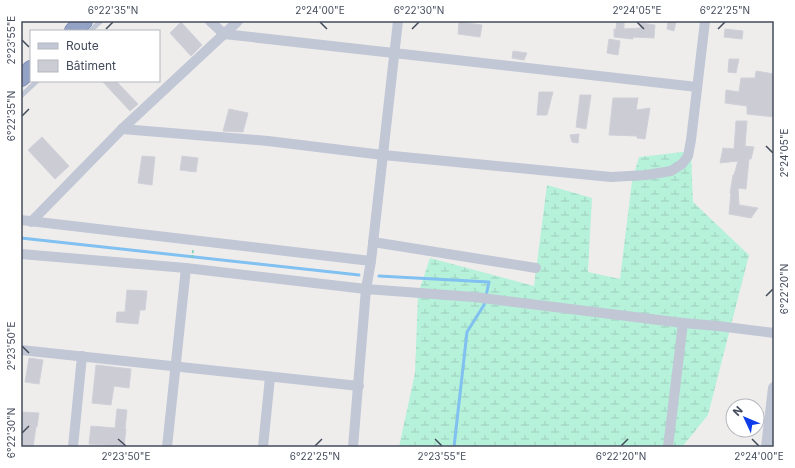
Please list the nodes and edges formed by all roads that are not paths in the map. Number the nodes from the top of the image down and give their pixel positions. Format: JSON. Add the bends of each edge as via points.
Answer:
{"nodes":[{"id":1,"x":84,"y":21,"type":"edge"},
{"id":2,"x":101,"y":21,"type":"edge"},
{"id":3,"x":210,"y":21,"type":"edge"},
{"id":4,"x":238,"y":21,"type":"edge"},
{"id":5,"x":398,"y":21,"type":"edge"},
{"id":6,"x":705,"y":21,"type":"edge"},
{"id":7,"x":74,"y":30,"type":"edge"},
{"id":8,"x":91,"y":30,"type":"edge"},
{"id":9,"x":224,"y":34,"type":"junction"},
{"id":10,"x":394,"y":54,"type":"junction"},
{"id":11,"x":30,"y":70,"type":"edge"},
{"id":12,"x":21,"y":78,"type":"edge"},
{"id":13,"x":36,"y":82,"type":"edge"},
{"id":14,"x":697,"y":87,"type":"junction"},
{"id":15,"x":21,"y":96,"type":"edge"},
{"id":16,"x":122,"y":129,"type":"junction"},
{"id":17,"x":383,"y":155,"type":"junction"},
{"id":18,"x":26,"y":221,"type":"edge"},
{"id":19,"x":373,"y":242,"type":"junction"},
{"id":20,"x":21,"y":254,"type":"edge"},
{"id":21,"x":371,"y":261,"type":"junction"},
{"id":22,"x":189,"y":264,"type":"junction"},
{"id":23,"x":536,"y":268,"type":"dead end"},
{"id":24,"x":366,"y":289,"type":"junction"},
{"id":25,"x":683,"y":323,"type":"junction"},
{"id":26,"x":774,"y":333,"type":"edge"},
{"id":27,"x":21,"y":350,"type":"edge"},
{"id":28,"x":82,"y":356,"type":"junction"},
{"id":29,"x":176,"y":366,"type":"junction"},
{"id":30,"x":270,"y":377,"type":"junction"},
{"id":31,"x":359,"y":386,"type":"junction"},
{"id":32,"x":774,"y":388,"type":"edge"},
{"id":33,"x":73,"y":447,"type":"edge"},
{"id":34,"x":167,"y":447,"type":"edge"},
{"id":35,"x":262,"y":447,"type":"edge"},
{"id":36,"x":353,"y":447,"type":"edge"},
{"id":37,"x":668,"y":447,"type":"edge"},
{"id":38,"x":768,"y":447,"type":"edge"}],
"edges":[{"from":1,"to":7,"type":"highway"},
{"from":2,"to":8,"type":"lane"},
{"from":3,"to":9,"type":"street"},
{"from":4,"to":9,"type":"street"},
{"from":5,"to":10,"type":"street"},
{"from":6,"to":14,"type":"street"},
{"from":9,"to":10,"type":"street"},
{"from":9,"to":16,"type":"street"},
{"from":10,"to":14,"type":"street"},
{"from":10,"to":17,"type":"street"},
{"from":11,"to":12,"type":"highway"},
{"from":13,"to":15,"type":"lane"},
{"from":14,"to":17,"type":"street","via":[[688,156],[682,164],[671,171],[611,177]]},
{"from":16,"to":17,"type":"street"},
{"from":16,"to":18,"type":"street"},
{"from":17,"to":19,"type":"street"},
{"from":18,"to":21,"type":"street"},
{"from":19,"to":21,"type":"street"},
{"from":19,"to":23,"type":"street"},
{"from":20,"to":22,"type":"street"},
{"from":21,"to":24,"type":"street"},
{"from":22,"to":24,"type":"street"},
{"from":22,"to":29,"type":"street"},
{"from":24,"to":25,"type":"street","via":[[474,297]]},
{"from":24,"to":31,"type":"street"},
{"from":25,"to":26,"type":"street"},
{"from":25,"to":37,"type":"street"},
{"from":27,"to":28,"type":"street"},
{"from":28,"to":29,"type":"street"},
{"from":28,"to":33,"type":"street"},
{"from":29,"to":30,"type":"street"},
{"from":29,"to":34,"type":"street"},
{"from":30,"to":31,"type":"street"},
{"from":30,"to":35,"type":"street"},
{"from":31,"to":36,"type":"street"},
{"from":32,"to":38,"type":"street"}]}
